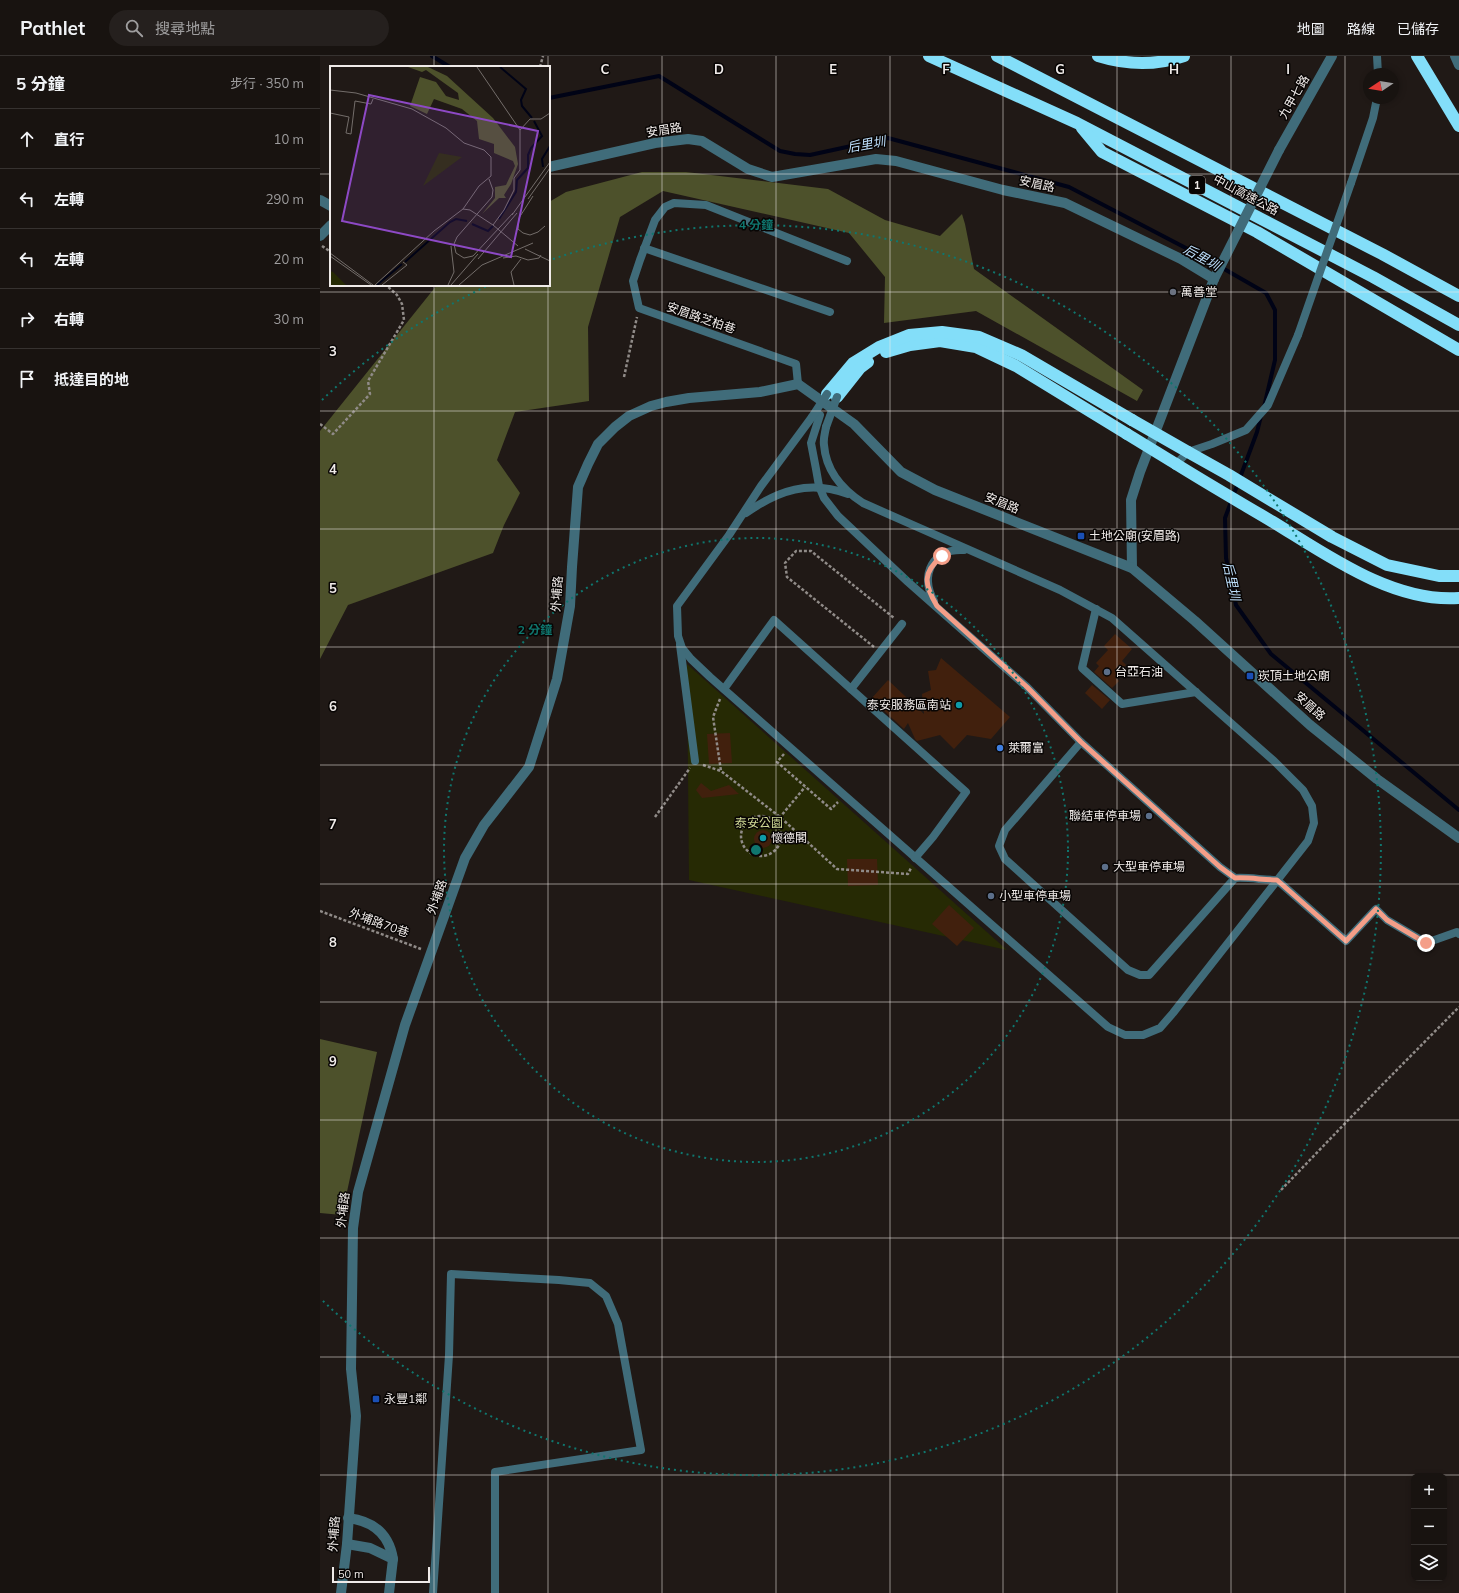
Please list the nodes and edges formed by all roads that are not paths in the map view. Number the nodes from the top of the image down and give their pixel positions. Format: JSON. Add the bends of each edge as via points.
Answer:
{"nodes":[{"id":1,"x":929,"y":56,"type":"edge"},
{"id":2,"x":998,"y":56,"type":"edge"},
{"id":3,"x":1098,"y":56,"type":"edge"},
{"id":4,"x":1184,"y":56,"type":"edge"},
{"id":5,"x":1332,"y":56,"type":"edge"},
{"id":6,"x":1377,"y":56,"type":"edge"},
{"id":7,"x":1417,"y":56,"type":"edge"},
{"id":8,"x":1455,"y":56,"type":"edge"},
{"id":9,"x":1459,"y":65,"type":"edge"},
{"id":10,"x":1378,"y":68,"type":"edge"},
{"id":11,"x":1376,"y":104,"type":"edge"},
{"id":12,"x":1077,"y":123,"type":"junction"},
{"id":13,"x":1459,"y":126,"type":"edge"},
{"id":14,"x":550,"y":167,"type":"edge"},
{"id":15,"x":320,"y":200,"type":"edge"},
{"id":16,"x":330,"y":205,"type":"edge"},
{"id":17,"x":330,"y":226,"type":"edge"},
{"id":18,"x":320,"y":236,"type":"edge"},
{"id":19,"x":644,"y":248,"type":"junction"},
{"id":20,"x":847,"y":261,"type":"dead end"},
{"id":21,"x":1214,"y":279,"type":"junction"},
{"id":22,"x":1459,"y":296,"type":"edge"},
{"id":23,"x":830,"y":312,"type":"dead end"},
{"id":24,"x":1459,"y":325,"type":"edge"},
{"id":25,"x":1459,"y":350,"type":"edge"},
{"id":26,"x":798,"y":384,"type":"junction"},
{"id":27,"x":832,"y":396,"type":"junction"},
{"id":28,"x":816,"y":416,"type":"junction"},
{"id":29,"x":1188,"y":452,"type":"junction"},
{"id":30,"x":1176,"y":464,"type":"junction"},
{"id":31,"x":819,"y":486,"type":"junction"},
{"id":32,"x":849,"y":494,"type":"junction"},
{"id":33,"x":741,"y":517,"type":"junction"},
{"id":34,"x":968,"y":550,"type":"junction"},
{"id":35,"x":1132,"y":568,"type":"junction"},
{"id":36,"x":1459,"y":576,"type":"edge"},
{"id":37,"x":1459,"y":598,"type":"edge"},
{"id":38,"x":937,"y":606,"type":"junction"},
{"id":39,"x":1096,"y":609,"type":"junction"},
{"id":40,"x":902,"y":624,"type":"road end"},
{"id":41,"x":678,"y":636,"type":"junction"},
{"id":42,"x":724,"y":689,"type":"junction"},
{"id":43,"x":851,"y":689,"type":"junction"},
{"id":44,"x":1196,"y":692,"type":"junction"},
{"id":45,"x":1081,"y":742,"type":"junction"},
{"id":46,"x":695,"y":762,"type":"road end"},
{"id":47,"x":1459,"y":838,"type":"edge"},
{"id":48,"x":915,"y":858,"type":"junction"},
{"id":49,"x":1235,"y":878,"type":"junction"},
{"id":50,"x":1277,"y":880,"type":"junction"},
{"id":51,"x":1459,"y":934,"type":"edge"},
{"id":52,"x":348,"y":1518,"type":"junction"},
{"id":53,"x":347,"y":1544,"type":"junction"},
{"id":54,"x":393,"y":1559,"type":"junction"},
{"id":55,"x":341,"y":1593,"type":"edge"},
{"id":56,"x":389,"y":1593,"type":"edge"},
{"id":57,"x":433,"y":1593,"type":"edge"},
{"id":58,"x":495,"y":1593,"type":"edge"}],
"edges":[{"from":1,"to":12,"type":"highway","name":"中山高速公路","number":"1"},
{"from":2,"to":22,"type":"highway","name":"中山高速公路","number":"1","via":[[1375,250]]},
{"from":3,"to":4,"type":"highway","via":[[1137,64],[1158,63]]},
{"from":5,"to":21,"type":"street","name":"九甲七路","bridge":true,"via":[[1279,150]]},
{"from":6,"to":10,"type":"lane"},
{"from":7,"to":13,"type":"highway"},
{"from":8,"to":9,"type":"street"},
{"from":11,"to":29,"type":"lane","bridge":true,"via":[[1298,335],[1268,405],[1246,430]]},
{"from":12,"to":24,"type":"highway","name":"中山高速公路","number":"1","via":[[1373,277]]},
{"from":12,"to":25,"type":"highway","via":[[1102,152],[1257,232]]},
{"from":14,"to":21,"type":"street","name":"安眉路","via":[[655,143],[688,139],[702,141],[748,169],[772,177],[876,159],[896,161],[1003,190],[1065,203],[1181,259]]},
{"from":15,"to":16,"type":"street"},
{"from":17,"to":18,"type":"street"},
{"from":19,"to":20,"type":"lane","via":[[655,220],[665,207],[674,203],[706,205]]},
{"from":19,"to":23,"type":"lane"},
{"from":19,"to":26,"type":"lane","name":"安眉路芝柏巷","via":[[633,280],[639,308],[796,364]]},
{"from":21,"to":35,"type":"street","via":[[1131,500]]},
{"from":26,"to":35,"type":"street","name":"安眉路","via":[[854,424],[901,472],[935,490]]},
{"from":26,"to":52,"type":"street","name":"外埔路","via":[[760,392],[689,398],[651,406],[629,416],[598,444],[578,487],[570,606],[558,679],[529,767],[484,825],[465,858],[405,1025],[358,1192],[353,1228],[351,1369],[356,1416]]},
{"from":27,"to":28,"type":"lane","bridge":true},
{"from":27,"to":29,"type":"highway","bridge":true,"via":[[853,363],[880,347],[909,335],[942,332],[979,337],[1021,355]]},
{"from":27,"to":30,"type":"highway","bridge":true,"via":[[860,368],[882,353],[910,345],[940,341],[976,347],[1016,366]]},
{"from":27,"to":32,"type":"lane","bridge":true,"via":[[824,445],[831,472]]},
{"from":28,"to":31,"type":"lane","via":[[811,443]]},
{"from":28,"to":33,"type":"lane","via":[[761,486]]},
{"from":29,"to":30,"type":"lane"},
{"from":29,"to":36,"type":"highway","via":[[1332,537],[1387,565],[1439,576]]},
{"from":30,"to":37,"type":"highway","via":[[1367,577],[1410,594],[1445,599]]},
{"from":31,"to":32,"type":"lane"},
{"from":31,"to":33,"type":"lane","via":[[789,490],[761,503]]},
{"from":31,"to":38,"type":"lane","via":[[824,498],[838,516]]},
{"from":32,"to":34,"type":"lane","via":[[863,503]]},
{"from":33,"to":41,"type":"lane","via":[[677,606]]},
{"from":34,"to":38,"type":"lane","via":[[955,549],[930,566],[928,590]]},
{"from":34,"to":39,"type":"lane","via":[[1060,590]]},
{"from":35,"to":47,"type":"street","name":"安眉路","via":[[1310,725]]},
{"from":38,"to":45,"type":"lane","via":[[1027,687]]},
{"from":39,"to":44,"type":"lane","via":[[1112,618]]},
{"from":39,"to":44,"type":"lane","via":[[1082,668],[1122,704]]},
{"from":40,"to":43,"type":"lane"},
{"from":41,"to":42,"type":"lane","via":[[682,648],[691,659]]},
{"from":41,"to":46,"type":"lane"},
{"from":42,"to":43,"type":"lane","via":[[774,620]]},
{"from":42,"to":48,"type":"lane"},
{"from":43,"to":48,"type":"lane","via":[[966,792]]},
{"from":44,"to":50,"type":"lane","via":[[1274,761],[1303,790],[1312,806],[1314,823],[1308,841]]},
{"from":45,"to":49,"type":"lane"},
{"from":45,"to":49,"type":"lane","via":[[1005,830],[999,846],[1004,859],[1128,970],[1140,975],[1149,975]]},
{"from":48,"to":50,"type":"lane","via":[[1093,1015],[1108,1027],[1125,1035],[1143,1035],[1160,1028]]},
{"from":49,"to":50,"type":"lane"},
{"from":50,"to":51,"type":"lane","via":[[1346,941],[1376,909],[1387,920],[1426,943],[1457,932]]},
{"from":52,"to":53,"type":"street","name":"外埔路"},
{"from":52,"to":54,"type":"street","via":[[362,1520],[386,1537]]},
{"from":53,"to":54,"type":"street","via":[[370,1548]]},
{"from":53,"to":55,"type":"street","name":"外埔路"},
{"from":54,"to":56,"type":"street"},
{"from":57,"to":58,"type":"lane","via":[[449,1354],[451,1274],[590,1283],[606,1296],[618,1324],[641,1450],[495,1472]]}]}
